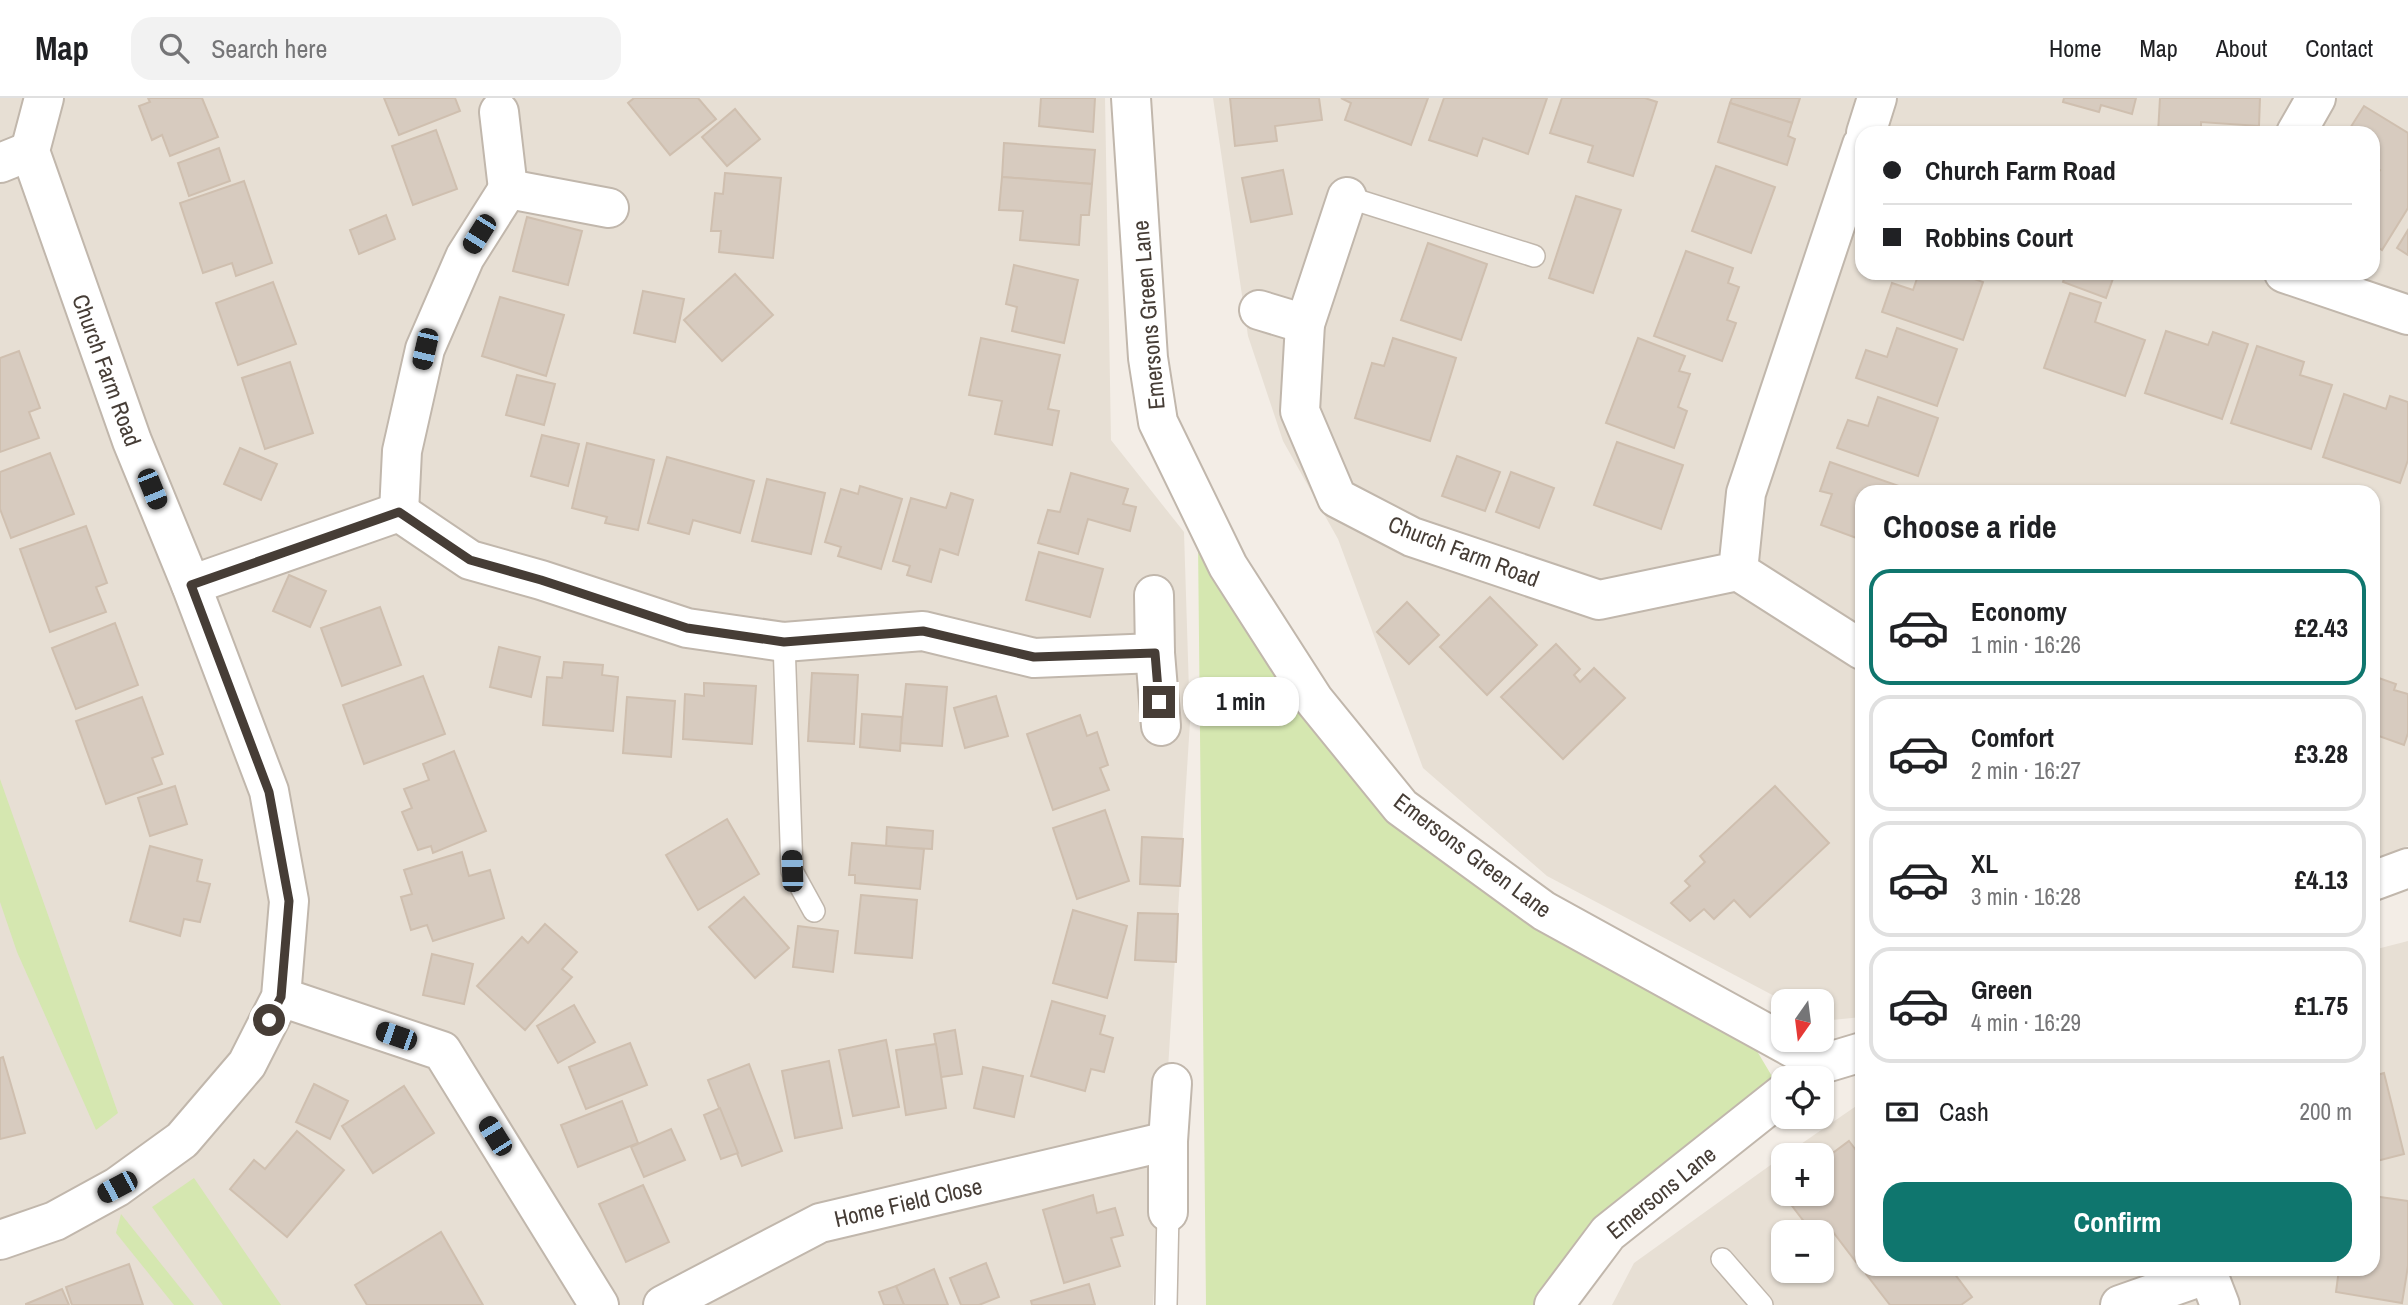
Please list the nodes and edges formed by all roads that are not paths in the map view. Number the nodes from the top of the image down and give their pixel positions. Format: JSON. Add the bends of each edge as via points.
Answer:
{"nodes":[{"id":1,"x":44,"y":98,"type":"edge"},
{"id":2,"x":1132,"y":98,"type":"edge"},
{"id":3,"x":2316,"y":98,"type":"edge"},
{"id":4,"x":498,"y":105,"type":"edge"},
{"id":5,"x":2301,"y":126,"type":"edge"},
{"id":6,"x":15,"y":157,"type":"edge"},
{"id":7,"x":1855,"y":176,"type":"edge"},
{"id":8,"x":508,"y":190,"type":"junction"},
{"id":9,"x":1347,"y":197,"type":"joint"},
{"id":10,"x":609,"y":208,"type":"dead end"},
{"id":11,"x":1534,"y":256,"type":"dead end"},
{"id":12,"x":2305,"y":280,"type":"edge"},
{"id":13,"x":1259,"y":310,"type":"dead end"},
{"id":14,"x":2408,"y":315,"type":"edge"},
{"id":15,"x":1305,"y":324,"type":"junction"},
{"id":16,"x":399,"y":512,"type":"junction"},
{"id":17,"x":1738,"y":571,"type":"junction"},
{"id":18,"x":191,"y":585,"type":"junction"},
{"id":19,"x":1154,"y":595,"type":"dead end"},
{"id":20,"x":784,"y":642,"type":"junction"},
{"id":21,"x":1855,"y":645,"type":"edge"},
{"id":22,"x":1155,"y":653,"type":"junction"},
{"id":23,"x":1161,"y":726,"type":"dead end"},
{"id":24,"x":2408,"y":868,"type":"edge"},
{"id":25,"x":2380,"y":878,"type":"edge"},
{"id":26,"x":814,"y":911,"type":"dead end"},
{"id":27,"x":281,"y":997,"type":"junction"},
{"id":28,"x":1855,"y":1055,"type":"edge"},
{"id":29,"x":1805,"y":1066,"type":"edge"},
{"id":30,"x":1826,"y":1066,"type":"edge"},
{"id":31,"x":1172,"y":1083,"type":"dead end"},
{"id":32,"x":1771,"y":1104,"type":"edge"},
{"id":33,"x":1168,"y":1140,"type":"junction"},
{"id":34,"x":1168,"y":1212,"type":"joint"},
{"id":35,"x":0,"y":1240,"type":"edge"},
{"id":36,"x":1722,"y":1259,"type":"dead end"},
{"id":37,"x":2213,"y":1283,"type":"edge"},
{"id":38,"x":600,"y":1305,"type":"edge"},
{"id":39,"x":663,"y":1305,"type":"edge"},
{"id":40,"x":1166,"y":1305,"type":"edge"},
{"id":41,"x":1554,"y":1305,"type":"edge"},
{"id":42,"x":1762,"y":1305,"type":"edge"},
{"id":43,"x":2120,"y":1305,"type":"edge"}],
"edges":[{"from":1,"to":6,"type":"street","name":"Church Farm Road"},
{"from":2,"to":29,"type":"street","name":"Emersons Green Lane","via":[[1148,358],[1158,422],[1228,566],[1314,700],[1401,807],[1544,911]]},
{"from":3,"to":5,"type":"street"},
{"from":4,"to":8,"type":"street"},
{"from":6,"to":18,"type":"street","name":"Church Farm Road"},
{"from":7,"to":17,"type":"street","via":[[1746,493]]},
{"from":8,"to":10,"type":"street"},
{"from":8,"to":16,"type":"street","via":[[465,257],[425,349],[402,451]]},
{"from":9,"to":11,"type":"lane"},
{"from":9,"to":15,"type":"street","name":"Church Farm Road"},
{"from":12,"to":14,"type":"street"},
{"from":13,"to":15,"type":"street"},
{"from":15,"to":17,"type":"street","name":"Church Farm Road","via":[[1300,411],[1337,498],[1412,537],[1599,600]]},
{"from":16,"to":18,"type":"street"},
{"from":16,"to":20,"type":"street","via":[[470,560],[687,628]]},
{"from":17,"to":21,"type":"street"},
{"from":18,"to":27,"type":"street","name":"Church Farm Road","via":[[269,792],[289,901]]},
{"from":19,"to":22,"type":"street"},
{"from":20,"to":22,"type":"street","via":[[923,631],[1034,657]]},
{"from":20,"to":26,"type":"lane","via":[[792,871]]},
{"from":22,"to":23,"type":"street"},
{"from":24,"to":25,"type":"street"},
{"from":27,"to":35,"type":"street","name":"Church Farm Road","via":[[247,1064],[181,1140],[117,1187],[55,1221]]},
{"from":27,"to":38,"type":"street","via":[[442,1051]]},
{"from":28,"to":30,"type":"street","name":"Emersons Green Lane"},
{"from":31,"to":33,"type":"street"},
{"from":32,"to":41,"type":"street","name":"Emersons Lane","via":[[1608,1233]]},
{"from":33,"to":34,"type":"street"},
{"from":33,"to":39,"type":"street","name":"Home Field Close","via":[[820,1223]]},
{"from":34,"to":40,"type":"lane"},
{"from":36,"to":42,"type":"lane"},
{"from":37,"to":43,"type":"street"}]}
